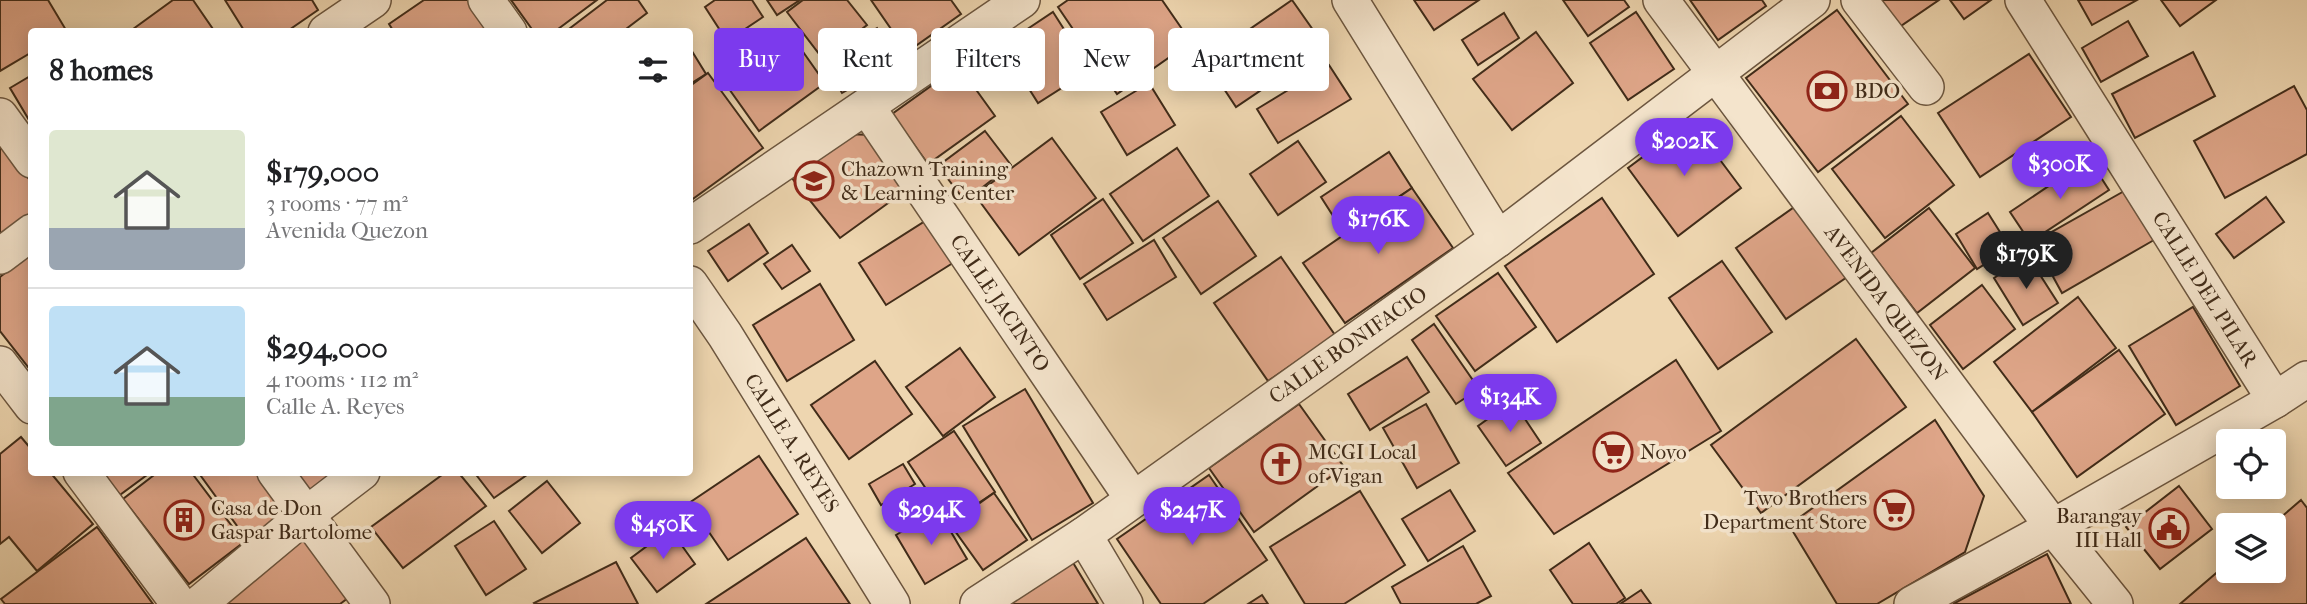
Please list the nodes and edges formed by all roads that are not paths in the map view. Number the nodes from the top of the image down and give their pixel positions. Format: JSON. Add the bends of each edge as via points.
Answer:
{"nodes":[{"id":1,"x":373,"y":0,"type":"edge"},
{"id":2,"x":486,"y":0,"type":"edge"},
{"id":3,"x":1022,"y":0,"type":"edge"},
{"id":4,"x":1350,"y":0,"type":"edge"},
{"id":5,"x":1661,"y":0,"type":"edge"},
{"id":6,"x":1812,"y":0,"type":"edge"},
{"id":7,"x":1859,"y":0,"type":"edge"},
{"id":8,"x":2023,"y":0,"type":"edge"},
{"id":9,"x":332,"y":28,"type":"edge"},
{"id":10,"x":506,"y":28,"type":"edge"},
{"id":11,"x":1714,"y":73,"type":"junction"},
{"id":12,"x":1926,"y":86,"type":"dead end"},
{"id":13,"x":867,"y":107,"type":"junction"},
{"id":14,"x":0,"y":116,"type":"edge"},
{"id":15,"x":28,"y":154,"type":"edge"},
{"id":16,"x":693,"y":224,"type":"edge"},
{"id":17,"x":28,"y":235,"type":"edge"},
{"id":18,"x":1498,"y":239,"type":"junction"},
{"id":19,"x":0,"y":256,"type":"edge"},
{"id":20,"x":693,"y":288,"type":"edge"},
{"id":21,"x":0,"y":364,"type":"edge"},
{"id":22,"x":2307,"y":379,"type":"edge"},
{"id":23,"x":2275,"y":400,"type":"junction"},
{"id":24,"x":28,"y":401,"type":"edge"},
{"id":25,"x":84,"y":476,"type":"edge"},
{"id":26,"x":278,"y":476,"type":"edge"},
{"id":27,"x":357,"y":476,"type":"edge"},
{"id":28,"x":1133,"y":499,"type":"junction"},
{"id":29,"x":307,"y":514,"type":"junction"},
{"id":30,"x":2053,"y":527,"type":"junction"},
{"id":31,"x":1084,"y":535,"type":"junction"},
{"id":32,"x":179,"y":604,"type":"edge"},
{"id":33,"x":199,"y":604,"type":"edge"},
{"id":34,"x":372,"y":604,"type":"edge"},
{"id":35,"x":892,"y":604,"type":"edge"},
{"id":36,"x":978,"y":604,"type":"edge"},
{"id":37,"x":1125,"y":604,"type":"edge"},
{"id":38,"x":1912,"y":604,"type":"edge"},
{"id":39,"x":2115,"y":604,"type":"edge"}],
"edges":[{"from":1,"to":9,"type":"street"},
{"from":2,"to":10,"type":"street"},
{"from":3,"to":13,"type":"street"},
{"from":4,"to":18,"type":"street"},
{"from":5,"to":11,"type":"street","name":"AVENIDA QUEZON"},
{"from":6,"to":11,"type":"street","name":"CALLE BONIFACIO"},
{"from":7,"to":12,"type":"street"},
{"from":8,"to":23,"type":"street","name":"CALLE DEL PILAR"},
{"from":11,"to":18,"type":"street","name":"CALLE BONIFACIO"},
{"from":11,"to":30,"type":"street","name":"AVENIDA QUEZON"},
{"from":13,"to":16,"type":"street"},
{"from":13,"to":28,"type":"street","name":"CALLE JACINTO"},
{"from":14,"to":15,"type":"street"},
{"from":17,"to":19,"type":"street"},
{"from":18,"to":28,"type":"street","name":"CALLE BONIFACIO"},
{"from":20,"to":35,"type":"street","name":"CALLE A. REYES"},
{"from":21,"to":24,"type":"street"},
{"from":22,"to":23,"type":"street"},
{"from":23,"to":30,"type":"street"},
{"from":25,"to":32,"type":"street"},
{"from":26,"to":29,"type":"street"},
{"from":27,"to":29,"type":"street"},
{"from":28,"to":31,"type":"street","name":"CALLE BONIFACIO"},
{"from":29,"to":33,"type":"street"},
{"from":29,"to":34,"type":"street"},
{"from":30,"to":38,"type":"street"},
{"from":30,"to":39,"type":"street","name":"AVENIDA QUEZON"},
{"from":31,"to":36,"type":"street","name":"CALLE BONIFACIO"},
{"from":31,"to":37,"type":"street"}]}
